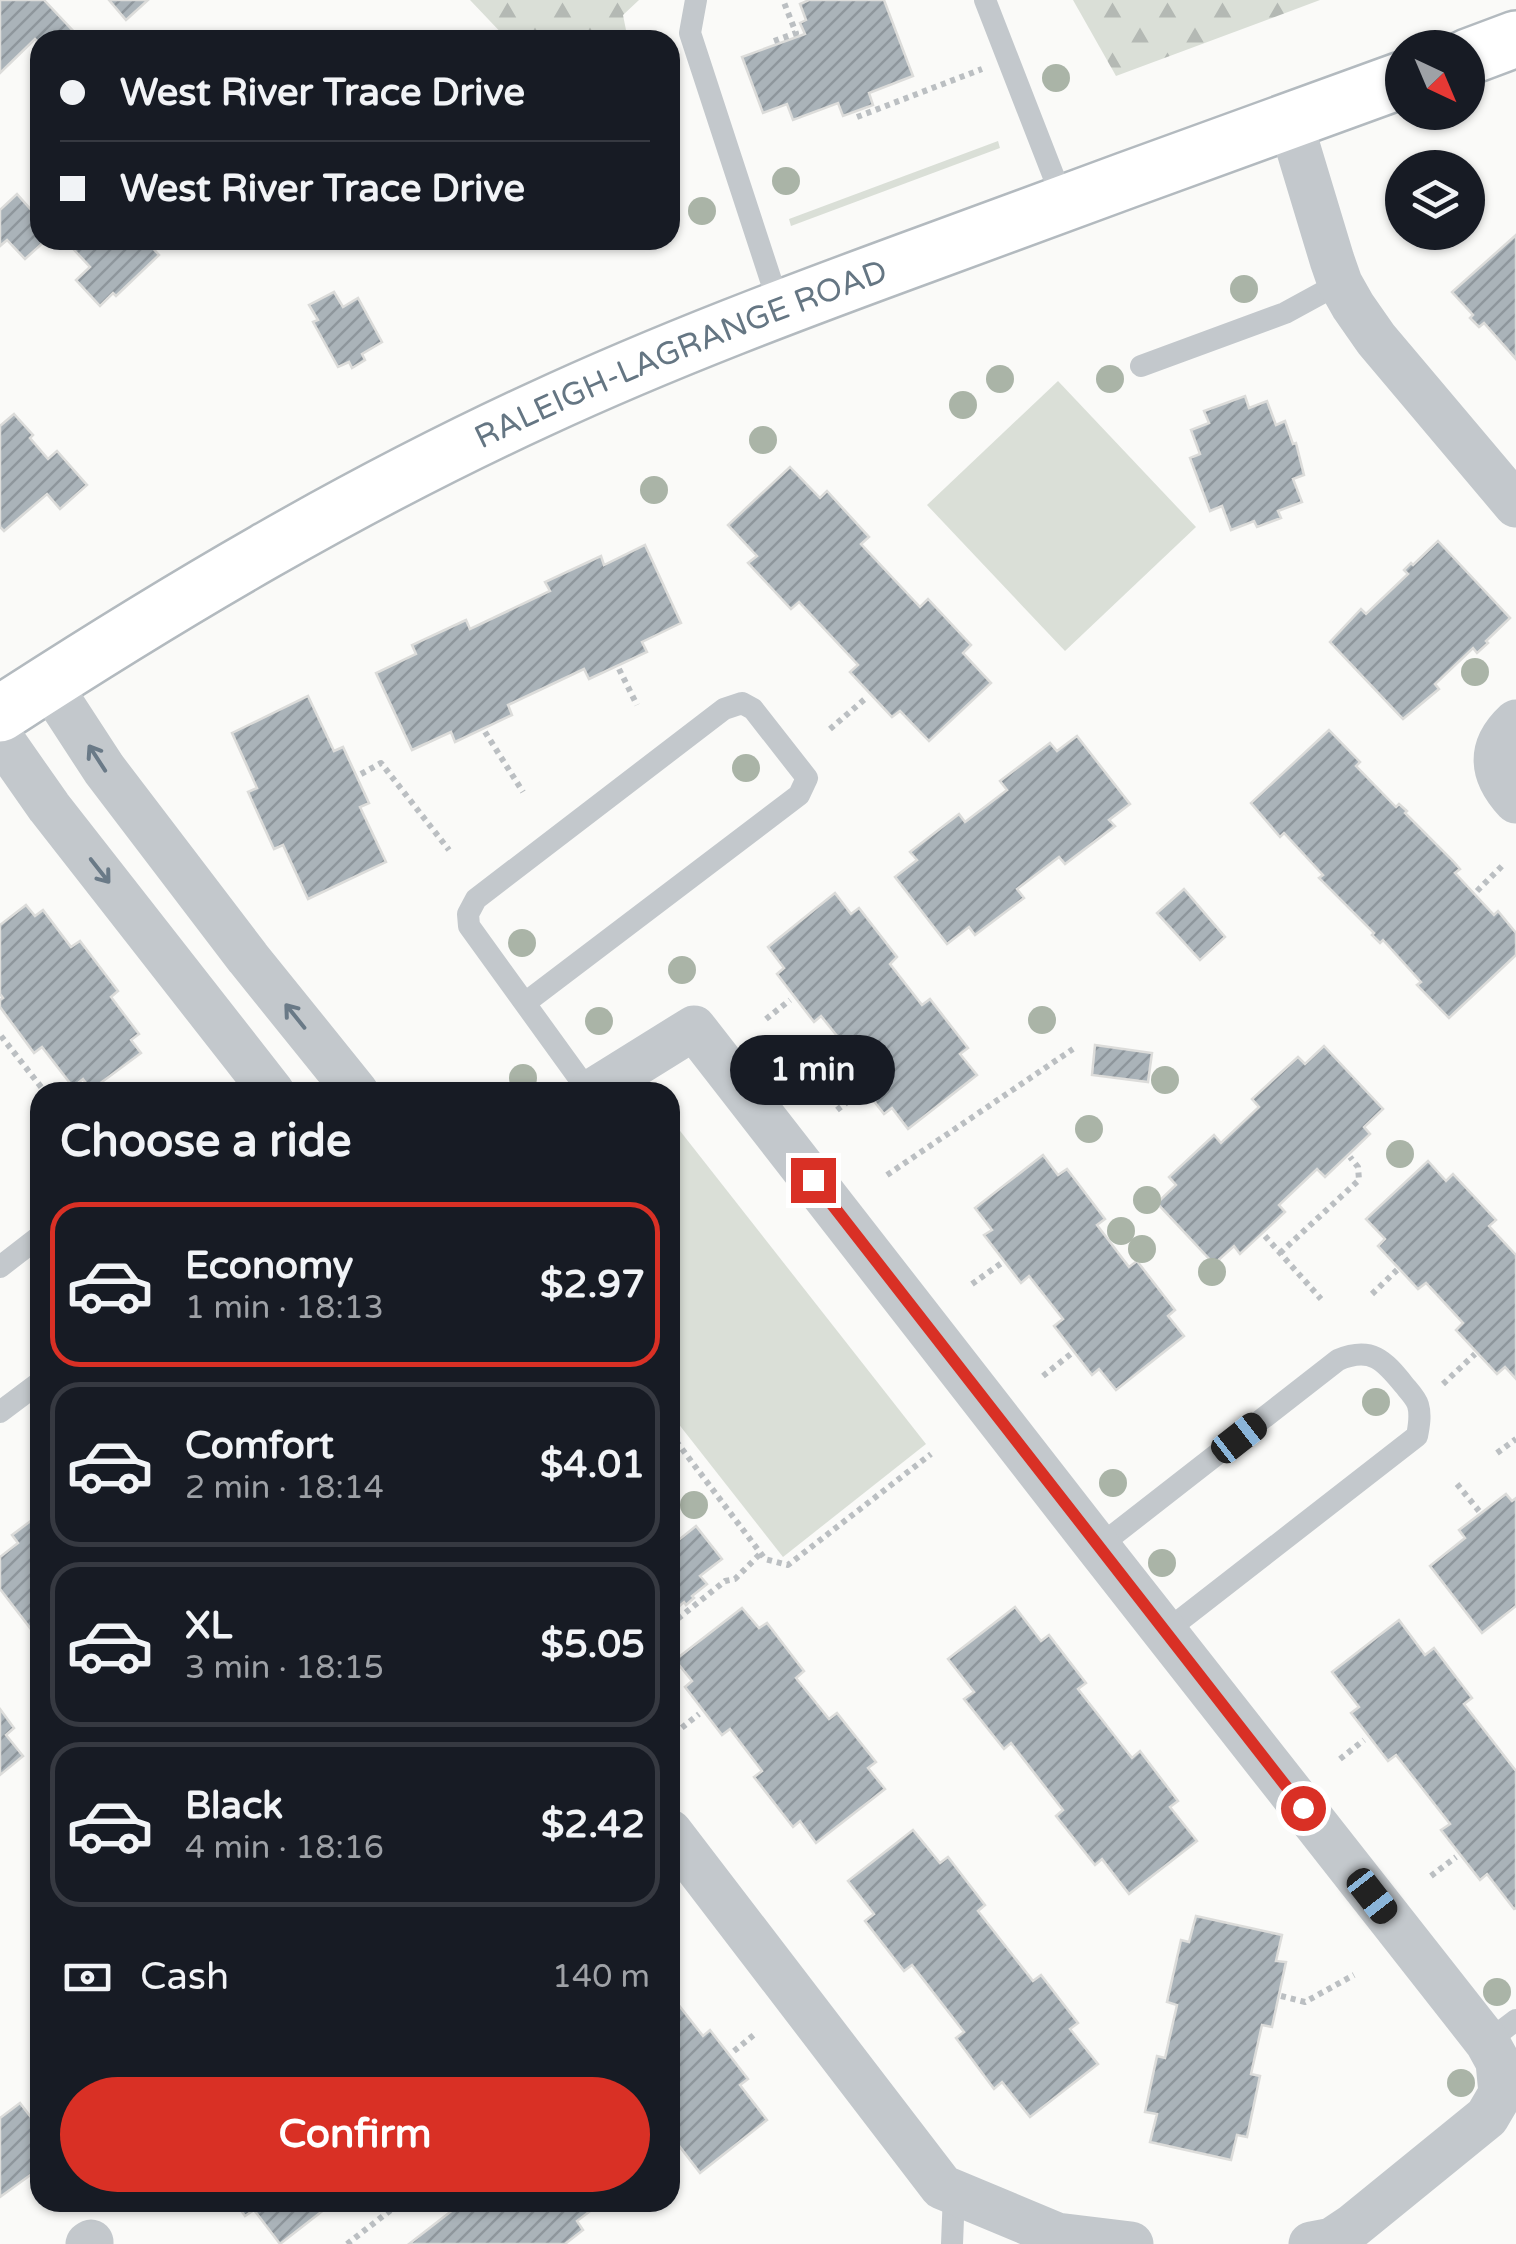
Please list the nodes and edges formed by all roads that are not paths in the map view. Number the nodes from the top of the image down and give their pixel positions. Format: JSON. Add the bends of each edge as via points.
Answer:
{"nodes":[{"id":1,"x":696,"y":0,"type":"edge"},
{"id":2,"x":985,"y":0,"type":"edge"},
{"id":3,"x":1516,"y":39,"type":"edge"},
{"id":4,"x":1485,"y":51,"type":"edge"},
{"id":5,"x":1385,"y":86,"type":"edge"},
{"id":6,"x":1290,"y":121,"type":"junction"},
{"id":7,"x":1064,"y":203,"type":"junction"},
{"id":8,"x":1340,"y":283,"type":"junction"},
{"id":9,"x":780,"y":308,"type":"junction"},
{"id":10,"x":1142,"y":366,"type":"dead end"},
{"id":11,"x":1516,"y":504,"type":"edge"},
{"id":12,"x":48,"y":683,"type":"junction"},
{"id":13,"x":1,"y":718,"type":"edge"},
{"id":14,"x":1516,"y":722,"type":"edge"},
{"id":15,"x":1516,"y":801,"type":"edge"},
{"id":16,"x":248,"y":958,"type":"junction"},
{"id":17,"x":198,"y":996,"type":"junction"},
{"id":18,"x":525,"y":1003,"type":"junction"},
{"id":19,"x":264,"y":1082,"type":"edge"},
{"id":20,"x":348,"y":1082,"type":"edge"},
{"id":21,"x":583,"y":1082,"type":"edge"},
{"id":22,"x":606,"y":1082,"type":"edge"},
{"id":23,"x":30,"y":1244,"type":"edge"},
{"id":24,"x":0,"y":1267,"type":"edge"},
{"id":25,"x":30,"y":1390,"type":"edge"},
{"id":26,"x":0,"y":1412,"type":"edge"},
{"id":27,"x":1098,"y":1548,"type":"junction"},
{"id":28,"x":1165,"y":1632,"type":"junction"},
{"id":29,"x":680,"y":1845,"type":"edge"},
{"id":30,"x":1501,"y":2031,"type":"edge"},
{"id":31,"x":954,"y":2193,"type":"junction"},
{"id":32,"x":1057,"y":2240,"type":"edge"},
{"id":33,"x":1326,"y":2243,"type":"edge"},
{"id":34,"x":952,"y":2244,"type":"edge"},
{"id":35,"x":1131,"y":2244,"type":"edge"}],
"edges":[{"from":1,"to":9,"type":"lane","via":[[690,32]]},
{"from":2,"to":7,"type":"lane"},
{"from":3,"to":4,"type":"main road"},
{"from":5,"to":6,"type":"main road","name":"RALEIGH-LAGRANGE ROAD"},
{"from":6,"to":7,"type":"main road","name":"RALEIGH-LAGRANGE ROAD"},
{"from":6,"to":8,"type":"street"},
{"from":7,"to":9,"type":"main road","name":"RALEIGH-LAGRANGE ROAD"},
{"from":8,"to":10,"type":"lane","via":[[1285,313]]},
{"from":8,"to":11,"type":"street","via":[[1376,339]]},
{"from":9,"to":12,"type":"main road","name":"RALEIGH-LAGRANGE ROAD","via":[[608,378],[403,476]]},
{"from":12,"to":13,"type":"main road","name":"RALEIGH-LAGRANGE ROAD"},
{"from":16,"to":12,"type":"street","one_way":true,"via":[[104,770]]},
{"from":13,"to":17,"type":"street","one_way":true,"via":[[49,806]]},
{"from":14,"to":15,"type":"street","via":[[1496,752],[1500,784]]},
{"from":16,"to":17,"type":"street"},
{"from":20,"to":16,"type":"street","one_way":true},
{"from":17,"to":19,"type":"street"},
{"from":18,"to":18,"type":"lane","via":[[469,926],[476,900],[724,709],[742,703],[752,709],[806,778],[799,795]]},
{"from":18,"to":21,"type":"lane"},
{"from":22,"to":27,"type":"street","via":[[694,1028]]},
{"from":23,"to":24,"type":"lane"},
{"from":25,"to":26,"type":"lane"},
{"from":27,"to":28,"type":"street"},
{"from":27,"to":28,"type":"lane","via":[[1338,1360],[1355,1353],[1389,1365],[1418,1402],[1417,1436]]},
{"from":28,"to":30,"type":"street"},
{"from":29,"to":31,"type":"street","via":[[942,2187]]},
{"from":30,"to":33,"type":"street","via":[[1501,2093],[1487,2118]]},
{"from":31,"to":32,"type":"street"},
{"from":31,"to":34,"type":"lane"},
{"from":32,"to":35,"type":"street"}]}
